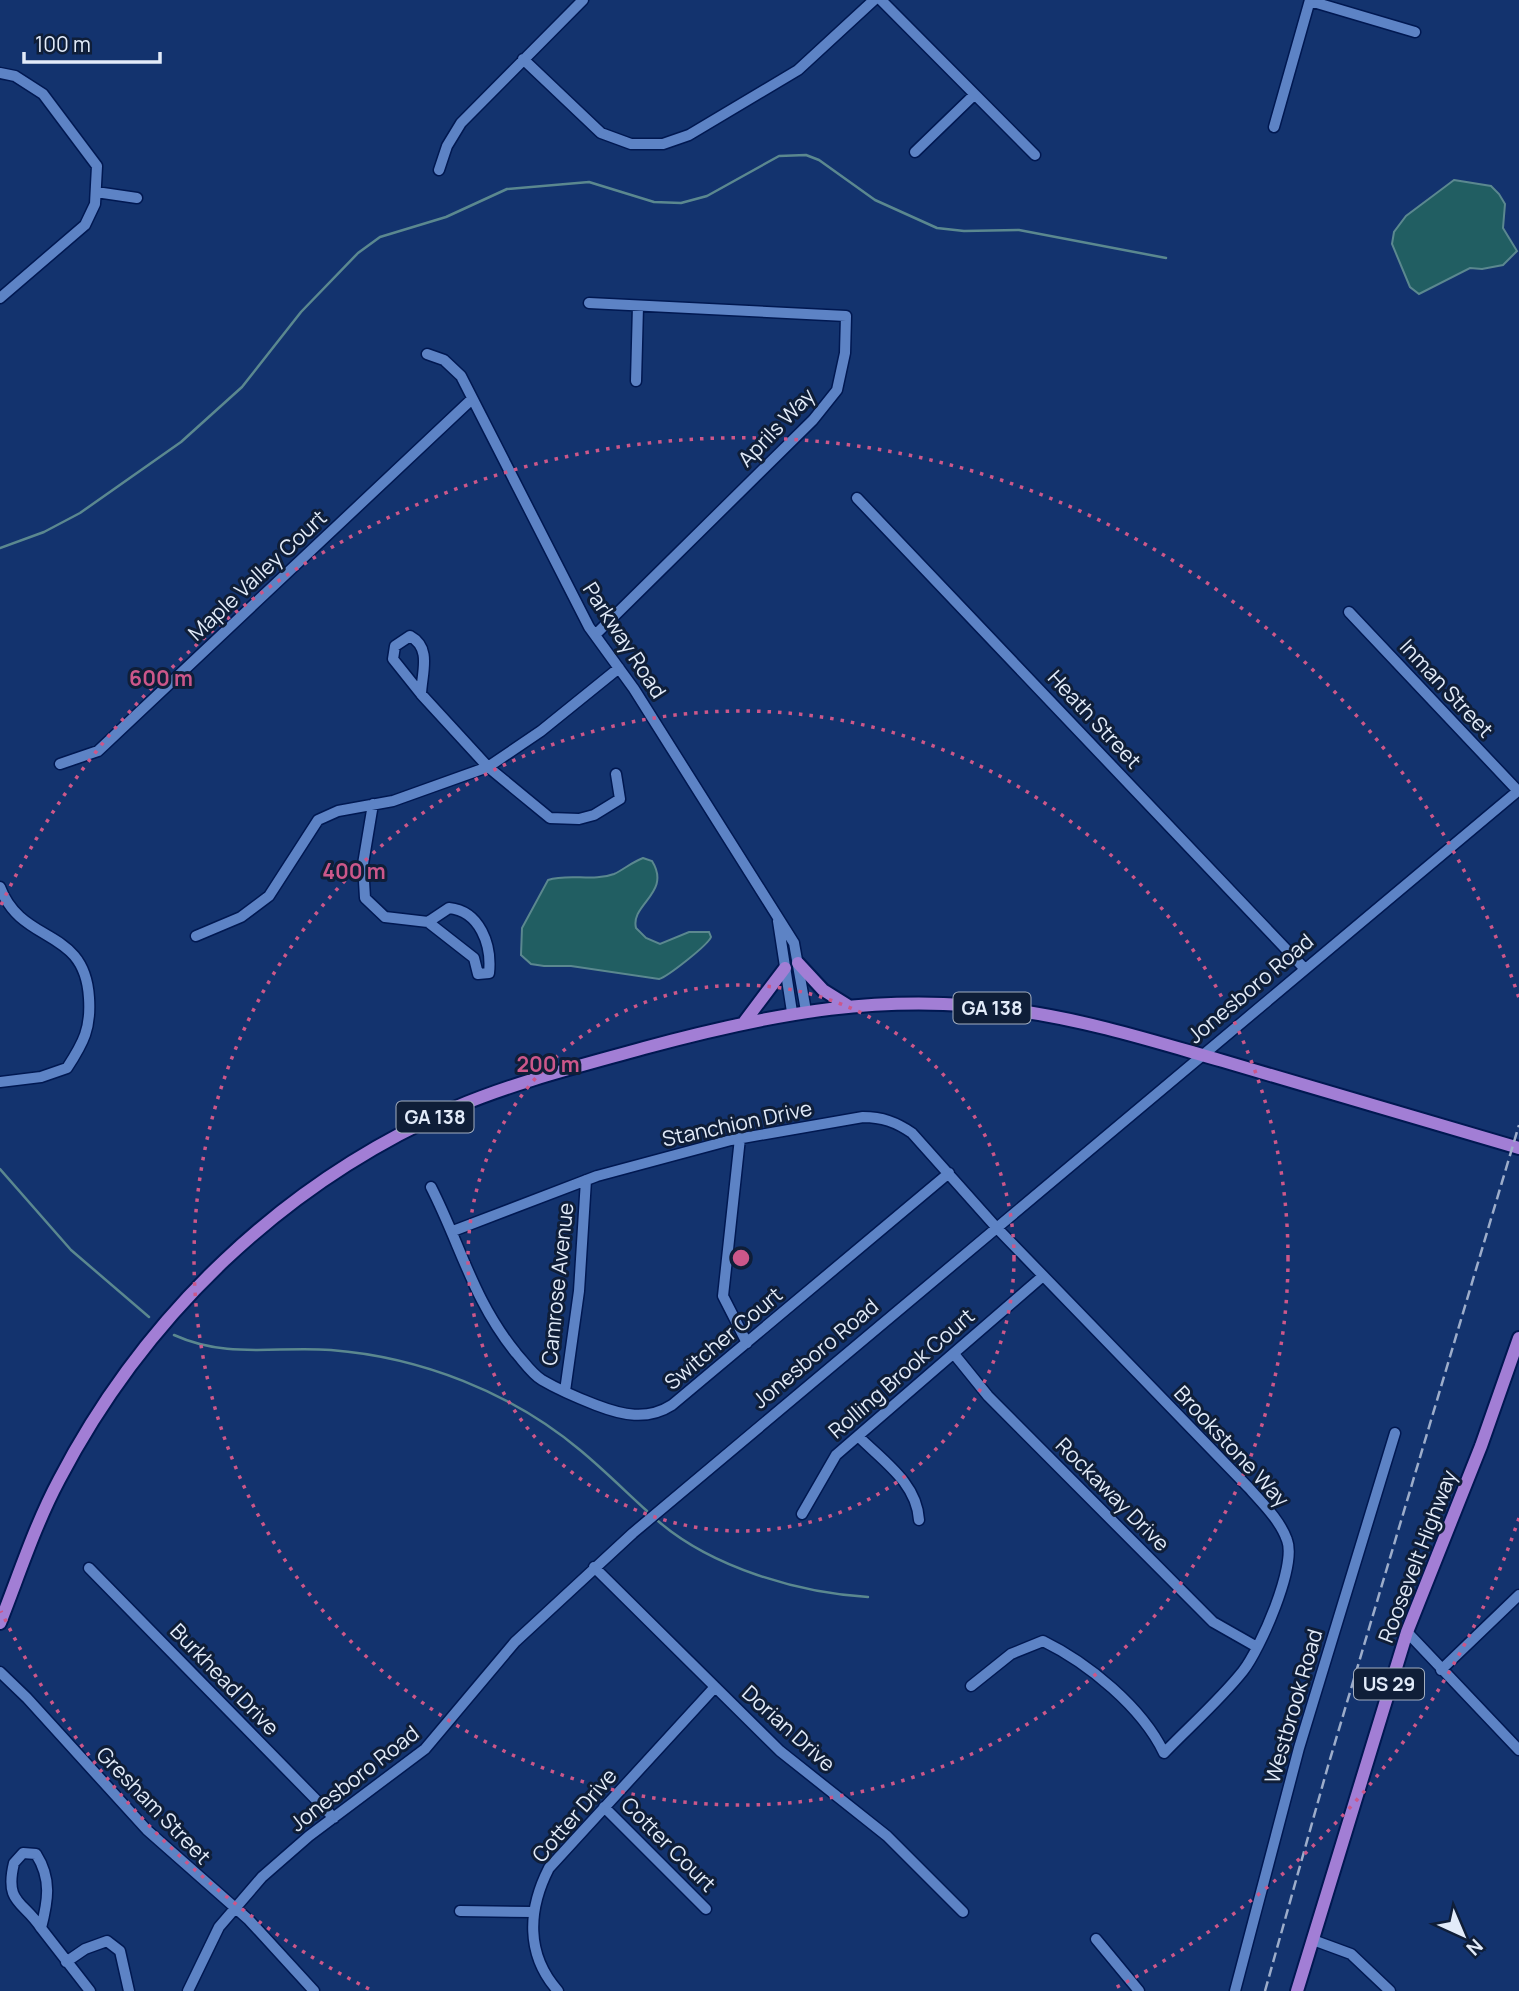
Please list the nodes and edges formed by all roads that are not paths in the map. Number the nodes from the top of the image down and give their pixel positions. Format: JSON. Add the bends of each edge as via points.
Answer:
{"nodes":[{"id":1,"x":583,"y":0,"type":"edge"},
{"id":2,"x":874,"y":0,"type":"edge"},
{"id":3,"x":881,"y":0,"type":"edge"},
{"id":4,"x":1310,"y":1,"type":"edge"},
{"id":5,"x":1415,"y":32,"type":"dead end"},
{"id":6,"x":523,"y":59,"type":"junction"},
{"id":7,"x":0,"y":73,"type":"edge"},
{"id":8,"x":975,"y":95,"type":"junction"},
{"id":9,"x":1274,"y":127,"type":"dead end"},
{"id":10,"x":915,"y":152,"type":"dead end"},
{"id":11,"x":1035,"y":155,"type":"dead end"},
{"id":12,"x":439,"y":170,"type":"dead end"},
{"id":13,"x":96,"y":192,"type":"junction"},
{"id":14,"x":137,"y":198,"type":"dead end"},
{"id":15,"x":0,"y":298,"type":"edge"},
{"id":16,"x":589,"y":303,"type":"dead end"},
{"id":17,"x":638,"y":306,"type":"junction"},
{"id":18,"x":427,"y":354,"type":"dead end"},
{"id":19,"x":636,"y":381,"type":"dead end"},
{"id":20,"x":472,"y":399,"type":"junction"},
{"id":21,"x":857,"y":498,"type":"dead end"},
{"id":22,"x":1349,"y":612,"type":"dead end"},
{"id":23,"x":595,"y":635,"type":"junction"},
{"id":24,"x":619,"y":668,"type":"junction"},
{"id":25,"x":421,"y":694,"type":"junction"},
{"id":26,"x":60,"y":764,"type":"dead end"},
{"id":27,"x":488,"y":766,"type":"junction"},
{"id":28,"x":616,"y":774,"type":"dead end"},
{"id":29,"x":1519,"y":790,"type":"edge"},
{"id":30,"x":373,"y":804,"type":"junction"},
{"id":31,"x":0,"y":887,"type":"edge"},
{"id":32,"x":777,"y":913,"type":"junction"},
{"id":33,"x":428,"y":922,"type":"junction"},
{"id":34,"x":196,"y":936,"type":"dead end"},
{"id":35,"x":798,"y":963,"type":"junction"},
{"id":36,"x":785,"y":968,"type":"junction"},
{"id":37,"x":1304,"y":968,"type":"junction"},
{"id":38,"x":848,"y":1006,"type":"junction"},
{"id":39,"x":799,"y":1011,"type":"junction"},
{"id":40,"x":745,"y":1021,"type":"junction"},
{"id":41,"x":1200,"y":1055,"type":"junction"},
{"id":42,"x":0,"y":1082,"type":"edge"},
{"id":43,"x":740,"y":1138,"type":"junction"},
{"id":44,"x":1519,"y":1147,"type":"edge"},
{"id":45,"x":949,"y":1173,"type":"junction"},
{"id":46,"x":586,"y":1180,"type":"junction"},
{"id":47,"x":431,"y":1187,"type":"dead end"},
{"id":48,"x":995,"y":1226,"type":"junction"},
{"id":49,"x":453,"y":1231,"type":"junction"},
{"id":50,"x":1043,"y":1276,"type":"junction"},
{"id":51,"x":1519,"y":1338,"type":"edge"},
{"id":52,"x":747,"y":1343,"type":"junction"},
{"id":53,"x":954,"y":1354,"type":"junction"},
{"id":54,"x":565,"y":1391,"type":"junction"},
{"id":55,"x":1395,"y":1433,"type":"dead end"},
{"id":56,"x":858,"y":1436,"type":"junction"},
{"id":57,"x":802,"y":1514,"type":"dead end"},
{"id":58,"x":919,"y":1520,"type":"dead end"},
{"id":59,"x":594,"y":1567,"type":"junction"},
{"id":60,"x":89,"y":1568,"type":"dead end"},
{"id":61,"x":1519,"y":1595,"type":"edge"},
{"id":62,"x":0,"y":1623,"type":"edge"},
{"id":63,"x":1407,"y":1632,"type":"junction"},
{"id":64,"x":1257,"y":1647,"type":"junction"},
{"id":65,"x":1441,"y":1670,"type":"junction"},
{"id":66,"x":0,"y":1672,"type":"edge"},
{"id":67,"x":971,"y":1686,"type":"dead end"},
{"id":68,"x":715,"y":1687,"type":"junction"},
{"id":69,"x":1519,"y":1750,"type":"edge"},
{"id":70,"x":604,"y":1807,"type":"junction"},
{"id":71,"x":334,"y":1818,"type":"junction"},
{"id":72,"x":234,"y":1907,"type":"junction"},
{"id":73,"x":706,"y":1909,"type":"dead end"},
{"id":74,"x":460,"y":1911,"type":"dead end"},
{"id":75,"x":533,"y":1912,"type":"junction"},
{"id":76,"x":963,"y":1912,"type":"dead end"},
{"id":77,"x":41,"y":1928,"type":"junction"},
{"id":78,"x":1096,"y":1939,"type":"dead end"},
{"id":79,"x":1313,"y":1940,"type":"junction"},
{"id":80,"x":66,"y":1962,"type":"junction"},
{"id":81,"x":90,"y":1991,"type":"edge"},
{"id":82,"x":129,"y":1991,"type":"edge"},
{"id":83,"x":188,"y":1991,"type":"edge"},
{"id":84,"x":314,"y":1991,"type":"edge"},
{"id":85,"x":558,"y":1991,"type":"edge"},
{"id":86,"x":1139,"y":1991,"type":"edge"},
{"id":87,"x":1235,"y":1991,"type":"edge"},
{"id":88,"x":1297,"y":1991,"type":"edge"},
{"id":89,"x":1390,"y":1991,"type":"edge"}],
"edges":[{"from":1,"to":6,"type":"street"},
{"from":2,"to":6,"type":"street","via":[[798,70],[688,135],[663,144],[631,144],[601,133]]},
{"from":3,"to":8,"type":"street"},
{"from":4,"to":5,"type":"street"},
{"from":4,"to":9,"type":"street"},
{"from":6,"to":12,"type":"street","via":[[461,123]]},
{"from":7,"to":13,"type":"street","via":[[15,76],[43,94],[72,129],[97,166]]},
{"from":8,"to":10,"type":"street"},
{"from":8,"to":11,"type":"street"},
{"from":13,"to":14,"type":"street"},
{"from":13,"to":15,"type":"street","via":[[85,225]]},
{"from":16,"to":17,"type":"street","name":"Aprils Way"},
{"from":17,"to":19,"type":"street"},
{"from":17,"to":23,"type":"street","name":"Aprils Way","via":[[846,316],[845,353],[837,390],[813,420]]},
{"from":18,"to":20,"type":"street","name":"Parkway Road","via":[[455,368]]},
{"from":20,"to":23,"type":"street","name":"Parkway Road"},
{"from":20,"to":26,"type":"street","name":"Maple Valley Court","via":[[98,751]]},
{"from":21,"to":37,"type":"street","name":"Heath Street"},
{"from":22,"to":29,"type":"street","name":"Inman Street"},
{"from":23,"to":24,"type":"street","name":"Parkway Road"},
{"from":24,"to":27,"type":"street"},
{"from":24,"to":32,"type":"street","name":"Parkway Road"},
{"from":25,"to":25,"type":"street","via":[[393,659],[395,646],[410,636],[419,641],[425,654]]},
{"from":25,"to":27,"type":"street"},
{"from":27,"to":28,"type":"street","via":[[551,818],[594,815],[620,799]]},
{"from":27,"to":30,"type":"street"},
{"from":29,"to":37,"type":"street","name":"Jonesboro Road"},
{"from":30,"to":33,"type":"street","via":[[362,864],[365,898],[385,917]]},
{"from":30,"to":34,"type":"street","via":[[318,820],[269,896],[241,917]]},
{"from":31,"to":42,"type":"street","via":[[6,904],[20,920],[69,949],[88,973],[90,1023],[67,1068]]},
{"from":32,"to":35,"type":"street","name":"Parkway Road","via":[[794,943]]},
{"from":32,"to":36,"type":"street","name":"Parkway Road"},
{"from":33,"to":33,"type":"street","via":[[474,958],[478,974],[489,973],[477,920],[461,909],[449,908]]},
{"from":35,"to":38,"type":"main road","via":[[823,990]]},
{"from":35,"to":39,"type":"street","name":"Parkway Road"},
{"from":36,"to":39,"type":"street","name":"Parkway Road"},
{"from":36,"to":40,"type":"main road"},
{"from":37,"to":41,"type":"street","name":"Jonesboro Road"},
{"from":38,"to":39,"type":"main road","number":"GA 138"},
{"from":38,"to":41,"type":"main road","number":"GA 138","via":[[934,1003],[1020,1011],[1092,1024]]},
{"from":39,"to":40,"type":"main road","number":"GA 138"},
{"from":40,"to":62,"type":"main road","number":"GA 138","via":[[543,1076],[452,1109],[342,1168],[253,1234],[163,1325],[92,1423],[50,1499]]},
{"from":41,"to":44,"type":"main road","number":"GA 138"},
{"from":41,"to":48,"type":"street","name":"Jonesboro Road"},
{"from":43,"to":45,"type":"street","name":"Stanchion Drive","via":[[878,1117],[899,1123],[912,1133]]},
{"from":43,"to":46,"type":"street","name":"Stanchion Drive"},
{"from":43,"to":52,"type":"street","via":[[723,1296]]},
{"from":45,"to":48,"type":"street","name":"Stanchion Drive"},
{"from":45,"to":52,"type":"street","name":"Switcher Court"},
{"from":46,"to":49,"type":"street","name":"Stanchion Drive"},
{"from":46,"to":54,"type":"street","name":"Camrose Avenue","via":[[579,1291]]},
{"from":47,"to":49,"type":"street","name":"Switcher Court"},
{"from":48,"to":50,"type":"street","name":"Brookstone Way"},
{"from":48,"to":59,"type":"street","name":"Jonesboro Road"},
{"from":49,"to":54,"type":"street","name":"Switcher Court","via":[[484,1308],[527,1366]]},
{"from":50,"to":53,"type":"street","name":"Rolling Brook Court"},
{"from":50,"to":64,"type":"street","name":"Brookstone Way","via":[[1249,1488],[1282,1531],[1288,1542],[1288,1566]]},
{"from":51,"to":63,"type":"main road","name":"Roosevelt Highway","number":"US 29"},
{"from":52,"to":54,"type":"street","name":"Switcher Court","via":[[673,1405],[653,1414],[618,1414]]},
{"from":53,"to":56,"type":"street","name":"Rolling Brook Court"},
{"from":53,"to":64,"type":"street","name":"Rockaway Drive","via":[[988,1396],[1213,1622]]},
{"from":55,"to":87,"type":"street","name":"Westbrook Road","via":[[1299,1748]]},
{"from":56,"to":57,"type":"street","name":"Rolling Brook Court","via":[[836,1455]]},
{"from":56,"to":58,"type":"street","via":[[906,1483],[918,1501]]},
{"from":59,"to":68,"type":"street","name":"Dorian Drive"},
{"from":59,"to":71,"type":"street","name":"Jonesboro Road","via":[[515,1642],[425,1749]]},
{"from":60,"to":71,"type":"street","name":"Burkhead Drive"},
{"from":61,"to":65,"type":"street"},
{"from":63,"to":65,"type":"street"},
{"from":63,"to":79,"type":"main road","name":"Roosevelt Highway","number":"US 29"},
{"from":64,"to":67,"type":"street","name":"Brookstone Way","via":[[1244,1670],[1164,1753],[1155,1734],[1087,1665],[1043,1641],[1011,1654]]},
{"from":65,"to":69,"type":"street"},
{"from":66,"to":72,"type":"street","name":"Gresham Street","via":[[146,1830]]},
{"from":68,"to":70,"type":"street","name":"Cotter Drive"},
{"from":68,"to":76,"type":"street","name":"Dorian Drive","via":[[780,1751],[887,1836]]},
{"from":70,"to":73,"type":"street","name":"Cotter Court"},
{"from":70,"to":75,"type":"street","name":"Cotter Drive","via":[[549,1868]]},
{"from":71,"to":72,"type":"street","name":"Jonesboro Road","via":[[262,1877]]},
{"from":72,"to":83,"type":"street","name":"Jonesboro Road","via":[[207,1949]]},
{"from":72,"to":84,"type":"street","name":"Gresham Street"},
{"from":74,"to":75,"type":"street"},
{"from":75,"to":85,"type":"street","name":"Cotter Drive","via":[[535,1953]]},
{"from":77,"to":77,"type":"street","via":[[12,1889],[14,1863],[23,1853],[36,1854],[47,1879]]},
{"from":77,"to":80,"type":"street"},
{"from":78,"to":86,"type":"street"},
{"from":79,"to":88,"type":"main road","name":"Roosevelt Highway","number":"US 29"},
{"from":79,"to":89,"type":"street","via":[[1351,1954]]},
{"from":80,"to":81,"type":"street"},
{"from":80,"to":82,"type":"street","via":[[107,1941],[120,1951]]}]}
